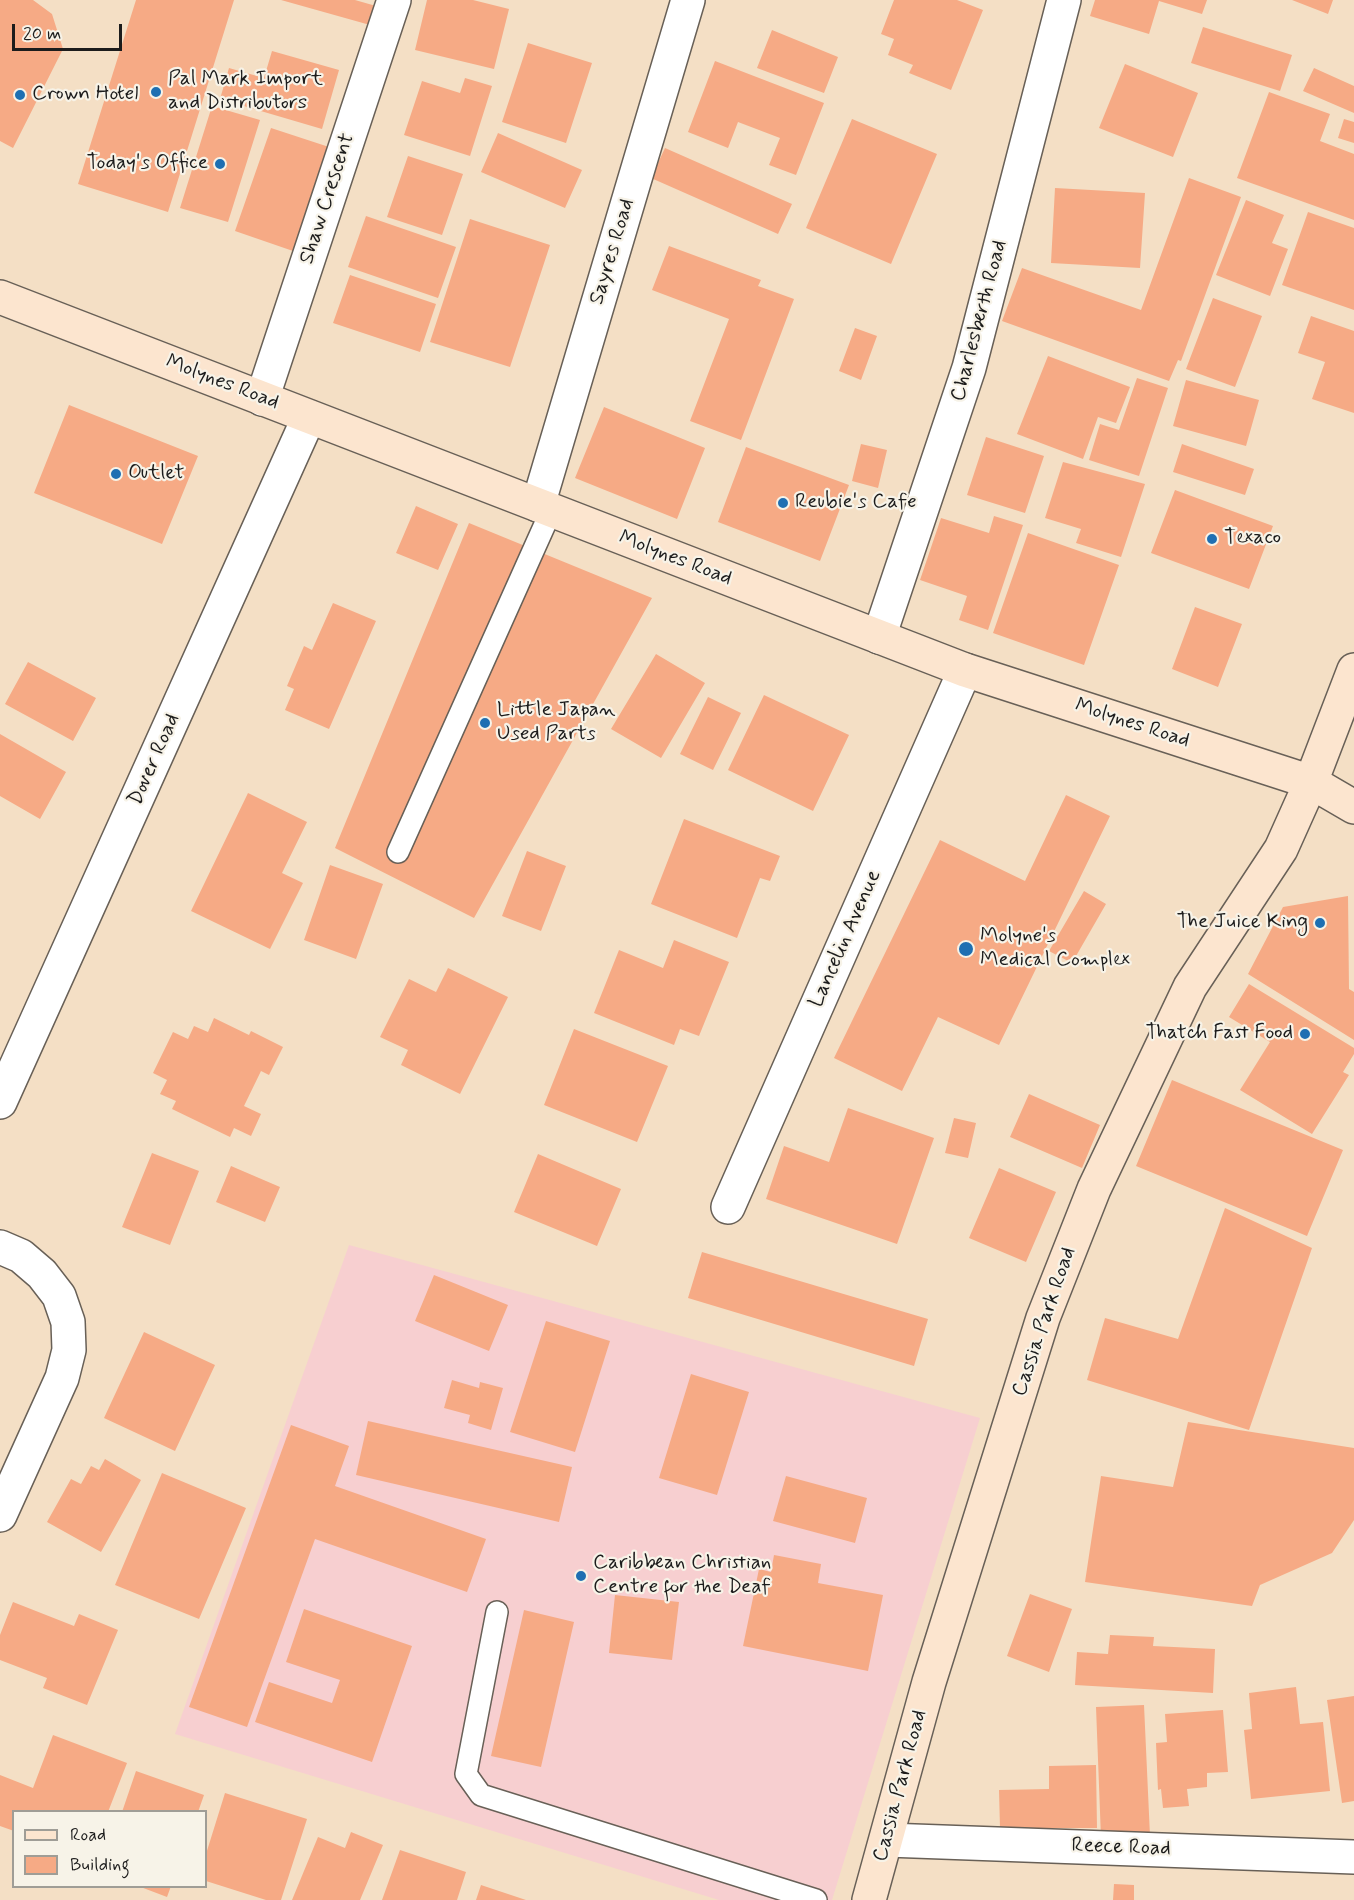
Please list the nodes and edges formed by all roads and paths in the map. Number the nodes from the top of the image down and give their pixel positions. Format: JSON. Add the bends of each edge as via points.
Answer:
{"nodes":[{"id":1,"x":394,"y":0,"type":"edge"},
{"id":2,"x":688,"y":0,"type":"edge"},
{"id":3,"x":1064,"y":0,"type":"edge"},
{"id":4,"x":0,"y":297,"type":"edge"},
{"id":5,"x":262,"y":399,"type":"junction"},
{"id":6,"x":309,"y":417,"type":"junction"},
{"id":7,"x":544,"y":508,"type":"junction"},
{"id":8,"x":879,"y":637,"type":"junction"},
{"id":9,"x":965,"y":670,"type":"junction"},
{"id":10,"x":1354,"y":670,"type":"edge"},
{"id":11,"x":1311,"y":782,"type":"junction"},
{"id":12,"x":1354,"y":807,"type":"edge"},
{"id":13,"x":398,"y":852,"type":"dead end"},
{"id":14,"x":0,"y":1102,"type":"edge"},
{"id":15,"x":728,"y":1207,"type":"dead end"},
{"id":16,"x":0,"y":1247,"type":"edge"},
{"id":17,"x":0,"y":1515,"type":"edge"},
{"id":18,"x":497,"y":1612,"type":"dead end"},
{"id":19,"x":887,"y":1840,"type":"junction"},
{"id":20,"x":1354,"y":1857,"type":"edge"},
{"id":21,"x":816,"y":1900,"type":"edge"},
{"id":22,"x":868,"y":1900,"type":"edge"}],
"edges":[{"from":1,"to":5,"type":"street","name":"Shaw Crescent"},
{"from":2,"to":7,"type":"street","name":"Sayres Road"},
{"from":3,"to":8,"type":"street","name":"Charlesberth Road","via":[[969,368]]},
{"from":4,"to":5,"type":"main road","name":"Molynes Road"},
{"from":5,"to":6,"type":"main road","name":"Molynes Road"},
{"from":6,"to":7,"type":"main road","name":"Molynes Road"},
{"from":6,"to":14,"type":"street","name":"Dover Road"},
{"from":7,"to":8,"type":"main road","name":"Molynes Road"},
{"from":7,"to":13,"type":"lane"},
{"from":8,"to":9,"type":"main road","name":"Molynes Road"},
{"from":9,"to":11,"type":"main road","name":"Molynes Road"},
{"from":9,"to":15,"type":"street","name":"Lancelin Avenue"},
{"from":10,"to":11,"type":"main road","name":"Cassia Park Road"},
{"from":11,"to":12,"type":"main road","name":"Molynes Road"},
{"from":11,"to":19,"type":"main road","name":"Cassia Park Road","via":[[1281,849],[1190,987],[1090,1199],[1036,1341],[929,1682]]},
{"from":16,"to":17,"type":"street","via":[[21,1256],[59,1296],[68,1322],[69,1350],[62,1378]]},
{"from":18,"to":21,"type":"lane","via":[[466,1774],[481,1795]]},
{"from":19,"to":20,"type":"street","name":"Reece Road"},
{"from":19,"to":22,"type":"main road","name":"Cassia Park Road"}]}
